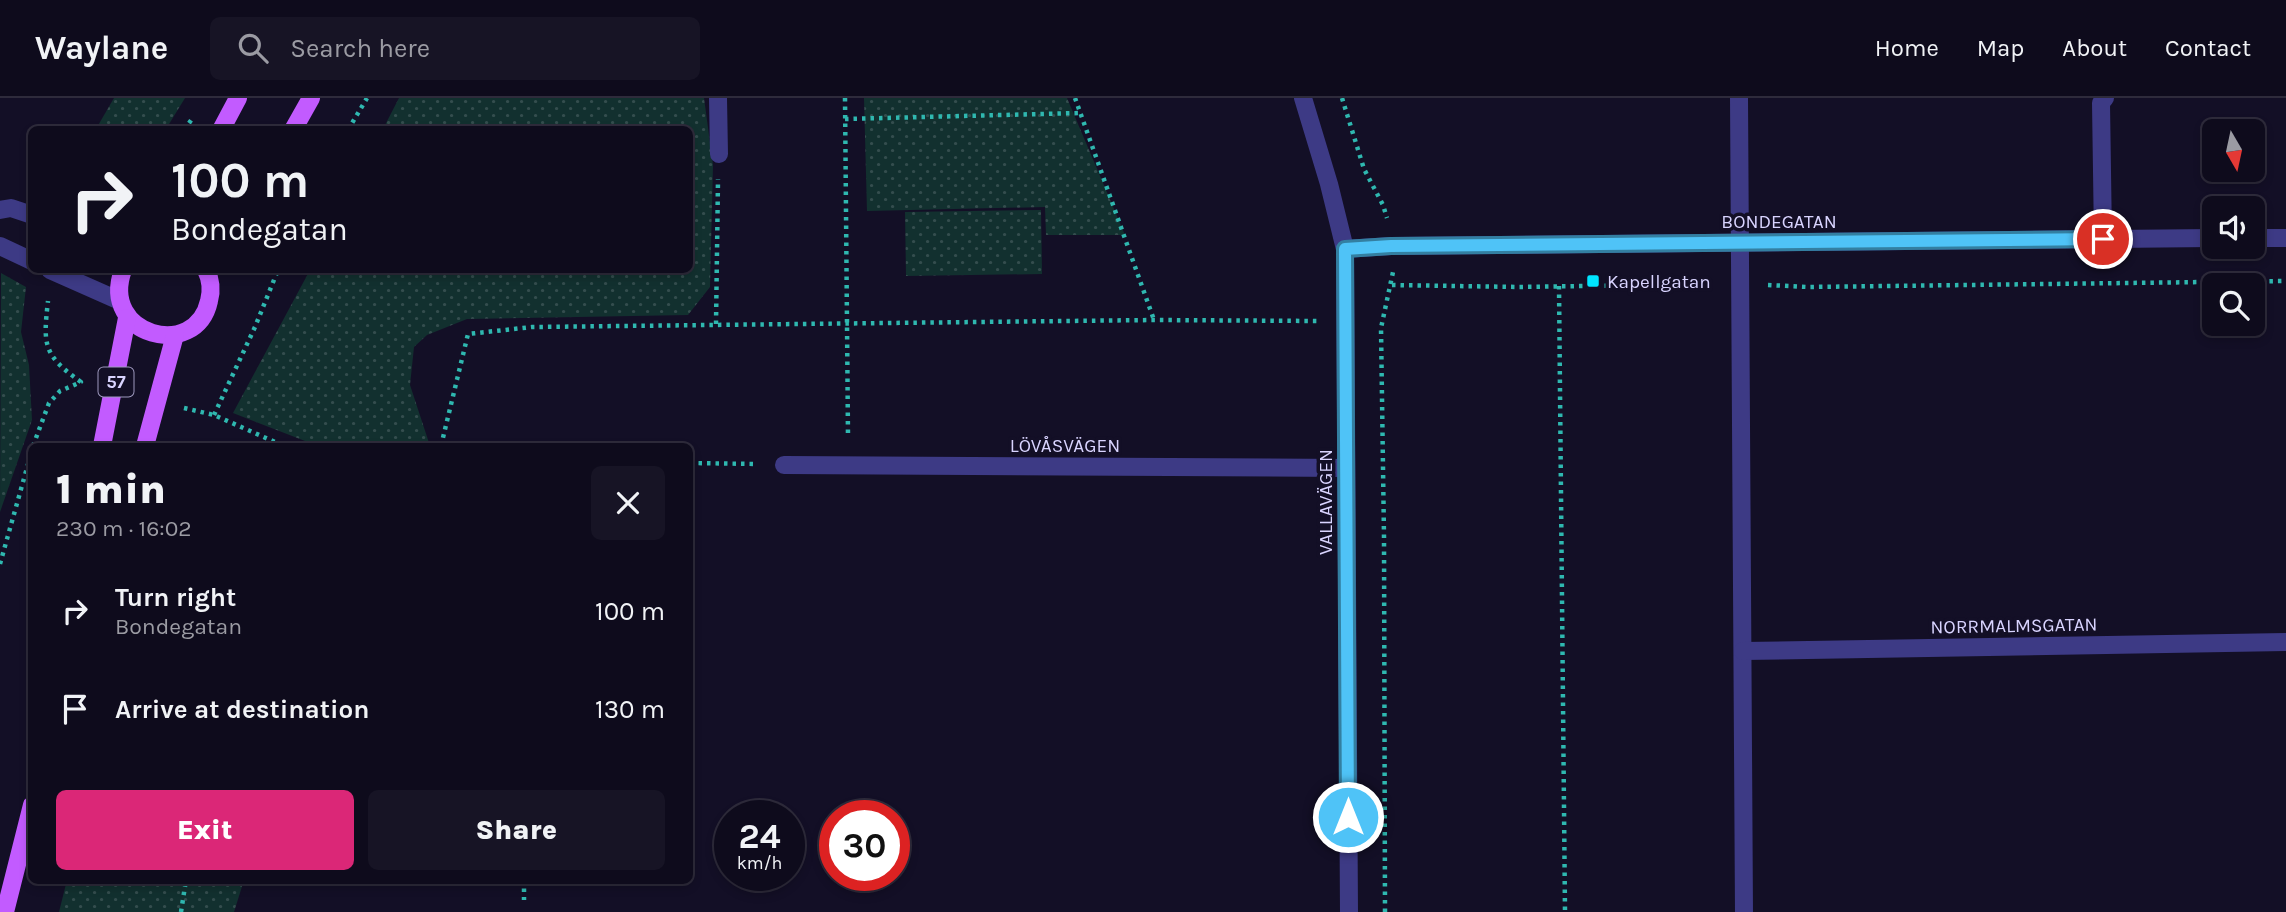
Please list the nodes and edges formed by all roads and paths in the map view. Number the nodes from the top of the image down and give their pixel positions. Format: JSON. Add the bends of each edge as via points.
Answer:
{"nodes":[{"id":1,"x":238,"y":98,"type":"edge"},
{"id":2,"x":311,"y":98,"type":"edge"},
{"id":3,"x":367,"y":98,"type":"edge"},
{"id":4,"x":718,"y":98,"type":"edge"},
{"id":5,"x":845,"y":98,"type":"edge"},
{"id":6,"x":1074,"y":98,"type":"edge"},
{"id":7,"x":1303,"y":98,"type":"edge"},
{"id":8,"x":1342,"y":98,"type":"edge"},
{"id":9,"x":1739,"y":98,"type":"edge"},
{"id":10,"x":2105,"y":98,"type":"edge"},
{"id":11,"x":1080,"y":113,"type":"junction"},
{"id":12,"x":845,"y":119,"type":"junction"},
{"id":13,"x":223,"y":126,"type":"edge"},
{"id":14,"x":295,"y":126,"type":"edge"},
{"id":15,"x":350,"y":126,"type":"edge"},
{"id":16,"x":719,"y":154,"type":"joint"},
{"id":17,"x":0,"y":209,"type":"edge"},
{"id":18,"x":28,"y":214,"type":"edge"},
{"id":19,"x":2202,"y":238,"type":"edge"},
{"id":20,"x":2265,"y":238,"type":"edge"},
{"id":21,"x":2286,"y":238,"type":"edge"},
{"id":22,"x":2103,"y":239,"type":"junction"},
{"id":23,"x":1740,"y":242,"type":"junction"},
{"id":24,"x":0,"y":246,"type":"edge"},
{"id":25,"x":1391,"y":246,"type":"junction"},
{"id":26,"x":1345,"y":249,"type":"junction"},
{"id":27,"x":28,"y":259,"type":"edge"},
{"id":28,"x":56,"y":273,"type":"edge"},
{"id":29,"x":122,"y":273,"type":"edge"},
{"id":30,"x":209,"y":273,"type":"edge"},
{"id":31,"x":277,"y":273,"type":"edge"},
{"id":32,"x":2286,"y":281,"type":"edge"},
{"id":33,"x":1740,"y":284,"type":"junction"},
{"id":34,"x":1392,"y":285,"type":"junction"},
{"id":35,"x":1559,"y":286,"type":"junction"},
{"id":36,"x":49,"y":292,"type":"dead end"},
{"id":37,"x":123,"y":309,"type":"junction"},
{"id":38,"x":1154,"y":320,"type":"junction"},
{"id":39,"x":1345,"y":321,"type":"junction"},
{"id":40,"x":1383,"y":321,"type":"junction"},
{"id":41,"x":847,"y":323,"type":"junction"},
{"id":42,"x":716,"y":325,"type":"junction"},
{"id":43,"x":175,"y":335,"type":"junction"},
{"id":44,"x":34,"y":443,"type":"edge"},
{"id":45,"x":102,"y":443,"type":"edge"},
{"id":46,"x":146,"y":443,"type":"edge"},
{"id":47,"x":277,"y":443,"type":"edge"},
{"id":48,"x":442,"y":443,"type":"edge"},
{"id":49,"x":28,"y":462,"type":"edge"},
{"id":50,"x":693,"y":463,"type":"edge"},
{"id":51,"x":784,"y":464,"type":"joint"},
{"id":52,"x":848,"y":465,"type":"junction"},
{"id":53,"x":1346,"y":468,"type":"junction"},
{"id":54,"x":0,"y":564,"type":"edge"},
{"id":55,"x":2286,"y":642,"type":"edge"},
{"id":56,"x":1744,"y":651,"type":"junction"},
{"id":57,"x":28,"y":821,"type":"edge"},
{"id":58,"x":185,"y":884,"type":"edge"},
{"id":59,"x":524,"y":884,"type":"edge"},
{"id":60,"x":524,"y":900,"type":"dead end"},
{"id":61,"x":5,"y":912,"type":"edge"},
{"id":62,"x":181,"y":912,"type":"edge"},
{"id":63,"x":1349,"y":912,"type":"edge"},
{"id":64,"x":1385,"y":912,"type":"edge"},
{"id":65,"x":1565,"y":912,"type":"edge"},
{"id":66,"x":1744,"y":912,"type":"edge"}],
"edges":[{"from":1,"to":13,"type":"main road"},
{"from":2,"to":14,"type":"main road"},
{"from":3,"to":15,"type":"path"},
{"from":4,"to":16,"type":"street"},
{"from":5,"to":12,"type":"path"},
{"from":6,"to":11,"type":"path"},
{"from":7,"to":26,"type":"street","name":"VALLAVÄGEN"},
{"from":8,"to":25,"type":"path","via":[[1364,169],[1383,205]]},
{"from":9,"to":23,"type":"street"},
{"from":10,"to":22,"type":"street","via":[[2101,103]]},
{"from":11,"to":12,"type":"path"},
{"from":11,"to":38,"type":"path"},
{"from":12,"to":41,"type":"path"},
{"from":16,"to":42,"type":"path"},
{"from":17,"to":18,"type":"street"},
{"from":19,"to":22,"type":"street","name":"BONDEGATAN"},
{"from":20,"to":21,"type":"street"},
{"from":22,"to":23,"type":"street","name":"BONDEGATAN"},
{"from":23,"to":25,"type":"street","name":"BONDEGATAN"},
{"from":23,"to":33,"type":"street"},
{"from":24,"to":27,"type":"street"},
{"from":25,"to":26,"type":"street","name":"BONDEGATAN"},
{"from":25,"to":34,"type":"path"},
{"from":26,"to":39,"type":"street","name":"VALLAVÄGEN"},
{"from":28,"to":37,"type":"street"},
{"from":29,"to":37,"type":"main road","number":"57","via":[[118,286]]},
{"from":30,"to":43,"type":"main road","via":[[211,291],[204,313],[189,329]]},
{"from":31,"to":47,"type":"path","via":[[214,415]]},
{"from":32,"to":33,"type":"path"},
{"from":33,"to":35,"type":"path"},
{"from":33,"to":56,"type":"street"},
{"from":34,"to":35,"type":"path"},
{"from":34,"to":40,"type":"path"},
{"from":35,"to":65,"type":"path"},
{"from":36,"to":44,"type":"path","via":[[44,336],[49,352],[81,382],[60,391],[49,403]]},
{"from":37,"to":43,"type":"main road","via":[[141,329],[157,336]]},
{"from":37,"to":45,"type":"main road","number":"57"},
{"from":38,"to":39,"type":"path"},
{"from":38,"to":41,"type":"path"},
{"from":39,"to":40,"type":"path"},
{"from":39,"to":53,"type":"street","name":"VALLAVÄGEN"},
{"from":40,"to":64,"type":"path"},
{"from":41,"to":42,"type":"path"},
{"from":41,"to":52,"type":"path"},
{"from":42,"to":48,"type":"path","via":[[532,327],[468,334]]},
{"from":43,"to":46,"type":"main road","number":"57"},
{"from":49,"to":54,"type":"path"},
{"from":50,"to":51,"type":"path"},
{"from":51,"to":52,"type":"street","name":"LÖVÅSVÄGEN"},
{"from":52,"to":53,"type":"street","name":"LÖVÅSVÄGEN"},
{"from":53,"to":63,"type":"street","name":"VALLAVÄGEN"},
{"from":55,"to":56,"type":"street","name":"NORRMALMSGATAN"},
{"from":56,"to":66,"type":"street"},
{"from":57,"to":61,"type":"main road"},
{"from":58,"to":62,"type":"path"},
{"from":59,"to":60,"type":"path"}]}
